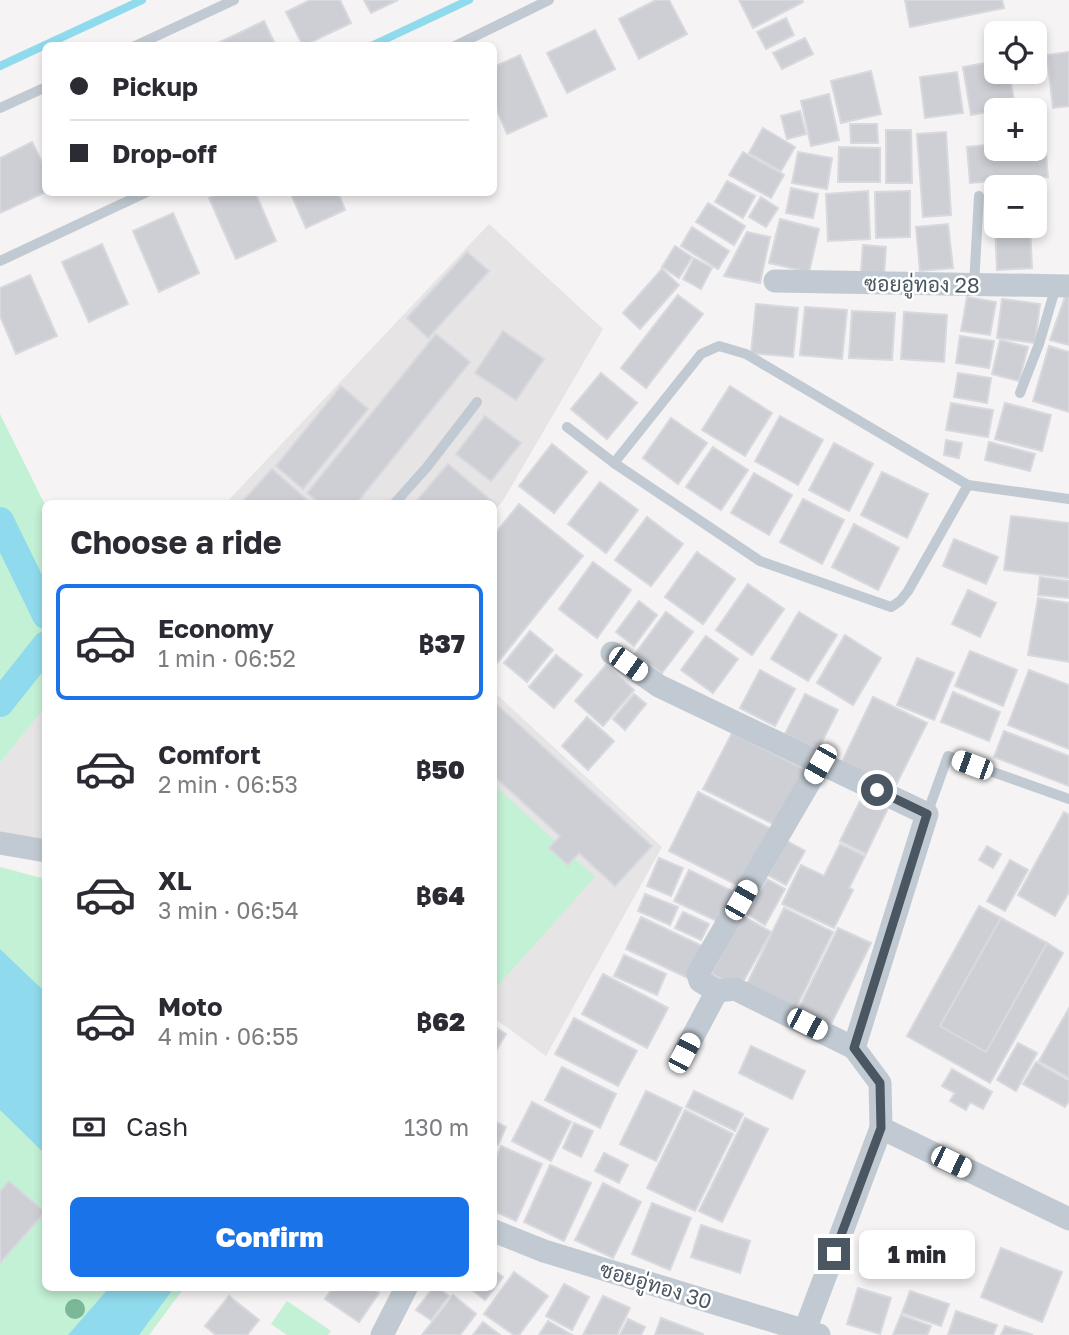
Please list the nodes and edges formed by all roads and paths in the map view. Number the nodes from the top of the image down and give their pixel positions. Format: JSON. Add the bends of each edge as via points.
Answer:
{"nodes":[{"id":1,"x":234,"y":0,"type":"edge"},
{"id":2,"x":549,"y":0,"type":"edge"},
{"id":3,"x":144,"y":42,"type":"edge"},
{"id":4,"x":463,"y":42,"type":"edge"},
{"id":5,"x":42,"y":89,"type":"edge"},
{"id":6,"x":0,"y":108,"type":"edge"},
{"id":7,"x":138,"y":196,"type":"edge"},
{"id":8,"x":979,"y":196,"type":"dead end"},
{"id":9,"x":0,"y":261,"type":"edge"},
{"id":10,"x":775,"y":281,"type":"dead end"},
{"id":11,"x":974,"y":285,"type":"junction"},
{"id":12,"x":1063,"y":286,"type":"edge"},
{"id":13,"x":1020,"y":393,"type":"dead end"},
{"id":14,"x":477,"y":402,"type":"dead end"},
{"id":15,"x":566,"y":427,"type":"dead end"},
{"id":16,"x":614,"y":463,"type":"junction"},
{"id":17,"x":968,"y":485,"type":"junction"},
{"id":18,"x":1069,"y":499,"type":"edge"},
{"id":19,"x":398,"y":500,"type":"edge"},
{"id":20,"x":612,"y":653,"type":"dead end"},
{"id":21,"x":820,"y":764,"type":"junction"},
{"id":22,"x":1069,"y":799,"type":"edge"},
{"id":23,"x":927,"y":814,"type":"junction"},
{"id":24,"x":0,"y":843,"type":"edge"},
{"id":25,"x":42,"y":850,"type":"edge"},
{"id":26,"x":717,"y":990,"type":"junction"},
{"id":27,"x":854,"y":1048,"type":"junction"},
{"id":28,"x":684,"y":1053,"type":"dead end"},
{"id":29,"x":881,"y":1128,"type":"junction"},
{"id":30,"x":1069,"y":1219,"type":"edge"},
{"id":31,"x":497,"y":1232,"type":"edge"},
{"id":32,"x":404,"y":1291,"type":"edge"},
{"id":33,"x":779,"y":1329,"type":"edge"},
{"id":34,"x":812,"y":1333,"type":"edge"},
{"id":35,"x":382,"y":1335,"type":"edge"}],
"edges":[{"from":1,"to":3,"type":"lane"},
{"from":2,"to":4,"type":"lane"},
{"from":5,"to":6,"type":"lane"},
{"from":7,"to":9,"type":"lane"},
{"from":8,"to":11,"type":"lane"},
{"from":10,"to":11,"type":"street","name":"ซอยอู่ทอง 28"},
{"from":11,"to":12,"type":"street","name":"ซอยอู่ทอง 28"},
{"from":12,"to":13,"type":"lane"},
{"from":14,"to":19,"type":"lane"},
{"from":15,"to":16,"type":"lane"},
{"from":16,"to":17,"type":"lane","via":[[701,354],[719,346],[746,354]]},
{"from":16,"to":17,"type":"lane","via":[[760,561],[891,607],[908,591]]},
{"from":17,"to":18,"type":"lane"},
{"from":20,"to":21,"type":"street","via":[[659,686]]},
{"from":21,"to":23,"type":"street"},
{"from":21,"to":26,"type":"street","via":[[698,974],[700,981]]},
{"from":22,"to":23,"type":"lane","via":[[948,756]]},
{"from":23,"to":27,"type":"street"},
{"from":24,"to":25,"type":"street"},
{"from":26,"to":27,"type":"street","via":[[735,989]]},
{"from":26,"to":28,"type":"street"},
{"from":27,"to":29,"type":"street","via":[[880,1083]]},
{"from":29,"to":30,"type":"street"},
{"from":29,"to":34,"type":"street"},
{"from":31,"to":33,"type":"street","name":"ซอยอู่ทอง 30"},
{"from":32,"to":35,"type":"street"},
{"from":33,"to":34,"type":"street","name":"ซอยอู่ทอง 30"}]}
